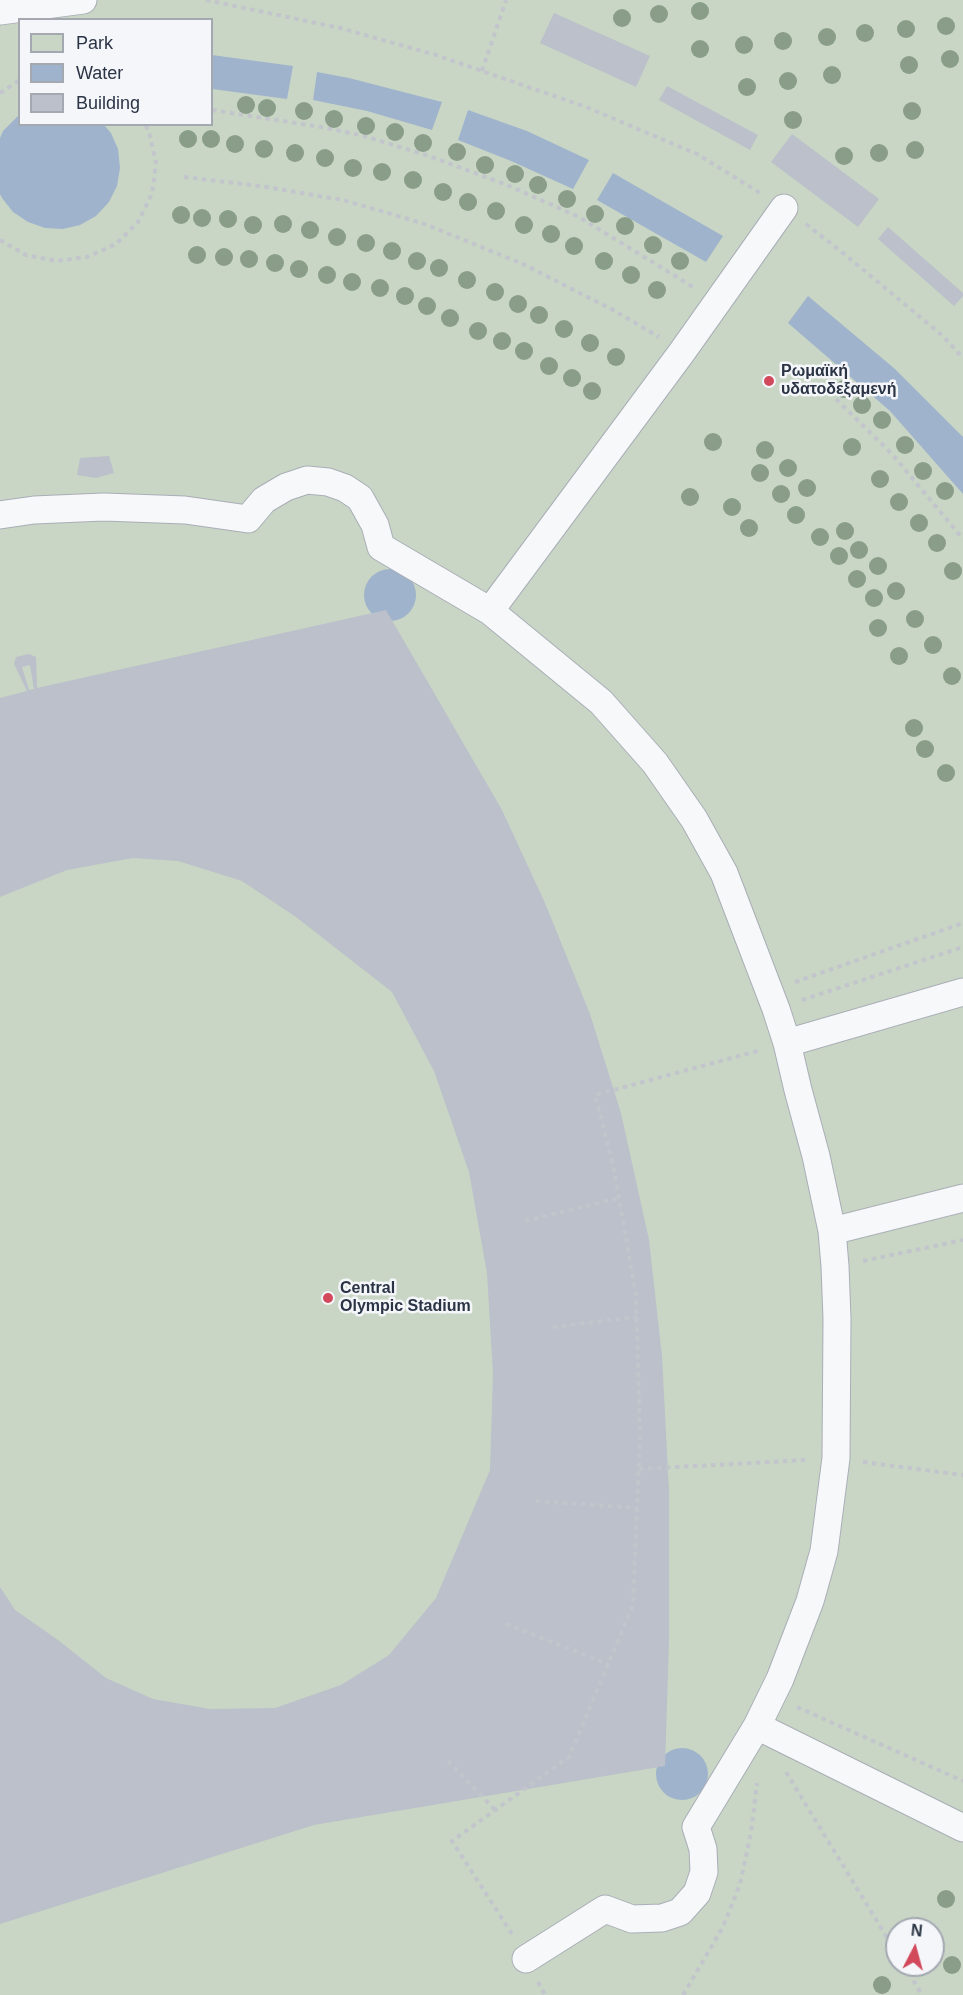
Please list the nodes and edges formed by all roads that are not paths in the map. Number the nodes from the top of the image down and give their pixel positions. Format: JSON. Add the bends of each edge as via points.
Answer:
{"nodes":[{"id":1,"x":83,"y":0,"type":"edge"},
{"id":2,"x":0,"y":11,"type":"edge"},
{"id":3,"x":784,"y":208,"type":"road end"},
{"id":4,"x":0,"y":515,"type":"edge"},
{"id":5,"x":490,"y":611,"type":"junction"},
{"id":6,"x":963,"y":992,"type":"edge"},
{"id":7,"x":788,"y":1043,"type":"junction"},
{"id":8,"x":963,"y":1198,"type":"edge"},
{"id":9,"x":832,"y":1231,"type":"junction"},
{"id":10,"x":757,"y":1726,"type":"junction"},
{"id":11,"x":963,"y":1828,"type":"edge"},
{"id":12,"x":526,"y":1959,"type":"dead end"}],
"edges":[{"from":1,"to":2,"type":"street"},
{"from":3,"to":5,"type":"street"},
{"from":4,"to":5,"type":"street","via":[[104,507],[185,510],[248,519],[264,500],[286,487],[307,480],[328,482],[360,498],[375,525],[381,547]]},
{"from":5,"to":7,"type":"street","via":[[601,702],[655,764],[694,819],[724,873]]},
{"from":6,"to":7,"type":"street"},
{"from":7,"to":9,"type":"street"},
{"from":8,"to":9,"type":"street"},
{"from":9,"to":10,"type":"street","via":[[837,1319],[836,1458],[824,1551],[810,1601]]},
{"from":10,"to":11,"type":"street"},
{"from":10,"to":12,"type":"street","via":[[696,1827],[703,1849],[704,1872],[697,1893],[680,1912],[662,1918],[632,1919],[605,1909]]}]}
